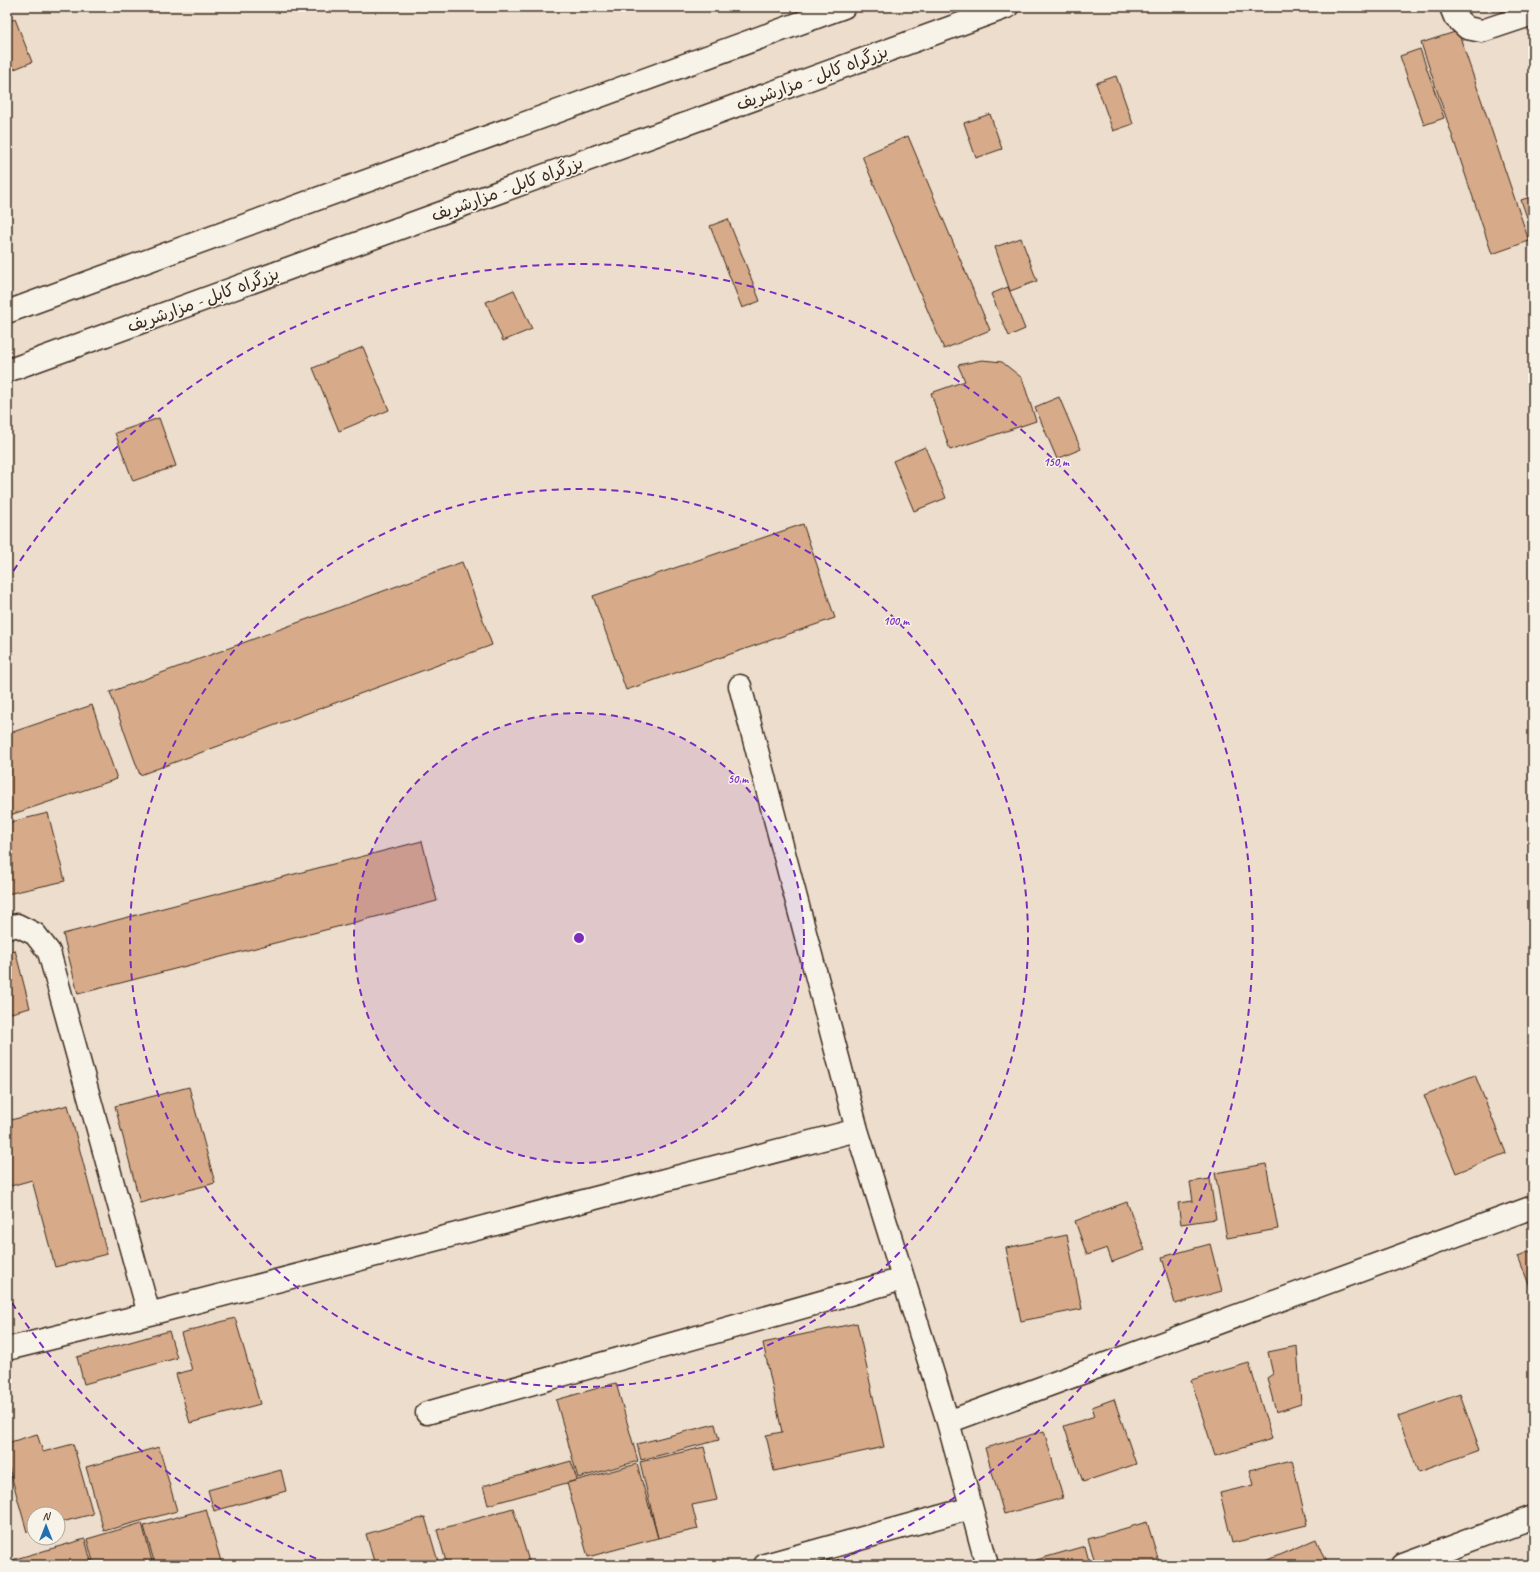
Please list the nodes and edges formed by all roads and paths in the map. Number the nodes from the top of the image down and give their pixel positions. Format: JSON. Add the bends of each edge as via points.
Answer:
{"nodes":[{"id":1,"x":844,"y":7,"type":"edge"},
{"id":2,"x":1007,"y":7,"type":"edge"},
{"id":3,"x":1451,"y":7,"type":"edge"},
{"id":4,"x":1533,"y":14,"type":"edge"},
{"id":5,"x":7,"y":312,"type":"edge"},
{"id":6,"x":7,"y":371,"type":"edge"},
{"id":7,"x":740,"y":686,"type":"dead end"},
{"id":8,"x":7,"y":928,"type":"edge"},
{"id":9,"x":857,"y":1130,"type":"junction"},
{"id":10,"x":1533,"y":1207,"type":"edge"},
{"id":11,"x":903,"y":1279,"type":"junction"},
{"id":12,"x":149,"y":1314,"type":"junction"},
{"id":13,"x":7,"y":1350,"type":"edge"},
{"id":14,"x":427,"y":1413,"type":"dead end"},
{"id":15,"x":948,"y":1422,"type":"junction"},
{"id":16,"x":972,"y":1508,"type":"junction"},
{"id":17,"x":1533,"y":1518,"type":"edge"},
{"id":18,"x":765,"y":1565,"type":"edge"},
{"id":19,"x":987,"y":1565,"type":"edge"},
{"id":20,"x":1403,"y":1565,"type":"edge"}],
"edges":[{"from":1,"to":5,"type":"main road"},
{"from":2,"to":6,"type":"main road","name":"بزرگراه کابل - مزارشریف"},
{"from":3,"to":4,"type":"main road","via":[[1455,16],[1467,28],[1482,31]]},
{"from":7,"to":9,"type":"main road"},
{"from":8,"to":12,"type":"main road","via":[[17,925],[35,934],[49,952]]},
{"from":9,"to":11,"type":"main road"},
{"from":9,"to":12,"type":"main road"},
{"from":10,"to":15,"type":"main road"},
{"from":11,"to":14,"type":"main road"},
{"from":11,"to":15,"type":"main road"},
{"from":12,"to":13,"type":"main road"},
{"from":15,"to":16,"type":"main road"},
{"from":16,"to":18,"type":"main road"},
{"from":16,"to":19,"type":"main road"},
{"from":17,"to":20,"type":"main road"}]}
